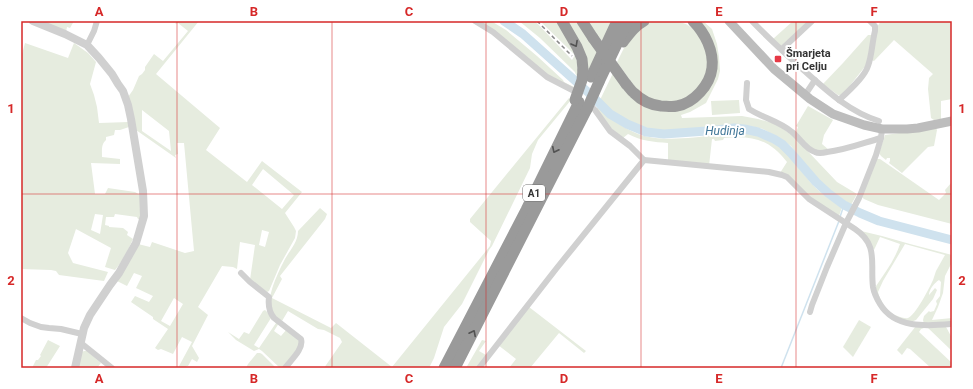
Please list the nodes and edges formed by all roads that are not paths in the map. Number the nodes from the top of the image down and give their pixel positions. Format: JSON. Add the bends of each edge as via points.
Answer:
{"nodes":[{"id":1,"x":33,"y":21,"type":"edge"},
{"id":2,"x":97,"y":21,"type":"edge"},
{"id":3,"x":475,"y":21,"type":"edge"},
{"id":4,"x":562,"y":21,"type":"edge"},
{"id":5,"x":582,"y":21,"type":"edge"},
{"id":6,"x":617,"y":21,"type":"edge"},
{"id":7,"x":628,"y":21,"type":"edge"},
{"id":8,"x":644,"y":21,"type":"edge"},
{"id":9,"x":685,"y":21,"type":"edge"},
{"id":10,"x":694,"y":21,"type":"edge"},
{"id":11,"x":729,"y":21,"type":"edge"},
{"id":12,"x":735,"y":21,"type":"edge"},
{"id":13,"x":752,"y":21,"type":"edge"},
{"id":14,"x":812,"y":21,"type":"edge"},
{"id":15,"x":870,"y":21,"type":"edge"},
{"id":16,"x":705,"y":36,"type":"junction"},
{"id":17,"x":87,"y":45,"type":"junction"},
{"id":18,"x":782,"y":49,"type":"junction"},
{"id":19,"x":614,"y":52,"type":"junction"},
{"id":20,"x":591,"y":77,"type":"junction"},
{"id":21,"x":816,"y":80,"type":"junction"},
{"id":22,"x":747,"y":83,"type":"dead end"},
{"id":23,"x":803,"y":93,"type":"junction"},
{"id":24,"x":839,"y":100,"type":"junction"},
{"id":25,"x":580,"y":104,"type":"junction"},
{"id":26,"x":952,"y":122,"type":"edge"},
{"id":27,"x":881,"y":125,"type":"junction"},
{"id":28,"x":881,"y":138,"type":"junction"},
{"id":29,"x":644,"y":160,"type":"junction"},
{"id":30,"x":846,"y":220,"type":"junction"},
{"id":31,"x":241,"y":273,"type":"dead end"},
{"id":32,"x":810,"y":312,"type":"dead end"},
{"id":33,"x":21,"y":318,"type":"edge"},
{"id":34,"x":952,"y":324,"type":"edge"},
{"id":35,"x":81,"y":338,"type":"junction"},
{"id":36,"x":76,"y":368,"type":"edge"},
{"id":37,"x":112,"y":368,"type":"edge"},
{"id":38,"x":285,"y":368,"type":"edge"},
{"id":39,"x":444,"y":368,"type":"edge"},
{"id":40,"x":455,"y":368,"type":"edge"},
{"id":41,"x":479,"y":368,"type":"edge"}],
"edges":[{"from":1,"to":17,"type":"street"},
{"from":2,"to":17,"type":"street"},
{"from":3,"to":29,"type":"street","via":[[493,32],[547,77],[576,92],[595,110],[610,131]]},
{"from":4,"to":20,"type":"highway","one_way":true},
{"from":5,"to":16,"type":"highway","bridge":true,"via":[[634,93],[658,105],[676,106],[690,100],[704,87],[712,69]]},
{"from":6,"to":20,"type":"highway","number":"A1"},
{"from":7,"to":19,"type":"highway","number":"A1"},
{"from":8,"to":19,"type":"highway","via":[[631,31]]},
{"from":9,"to":16,"type":"highway"},
{"from":10,"to":16,"type":"highway"},
{"from":11,"to":23,"type":"main road","via":[[774,69]]},
{"from":12,"to":23,"type":"main road"},
{"from":13,"to":18,"type":"street"},
{"from":14,"to":18,"type":"street"},
{"from":15,"to":24,"type":"street","via":[[875,31],[868,67]]},
{"from":17,"to":35,"type":"street","via":[[112,74],[128,105],[144,209],[143,222],[136,243],[90,315]]},
{"from":18,"to":21,"type":"street"},
{"from":19,"to":20,"type":"highway","number":"A1"},
{"from":20,"to":25,"type":"highway","number":"A1"},
{"from":21,"to":23,"type":"street"},
{"from":21,"to":24,"type":"street"},
{"from":22,"to":28,"type":"street","via":[[746,100],[749,109],[785,127],[815,153],[839,151]]},
{"from":23,"to":27,"type":"main road","via":[[833,114],[864,125]]},
{"from":24,"to":27,"type":"street"},
{"from":25,"to":39,"type":"highway","number":"A1","one_way":true},
{"from":40,"to":25,"type":"highway","number":"A1","one_way":true},
{"from":26,"to":27,"type":"main road","via":[[918,128]]},
{"from":27,"to":28,"type":"street"},
{"from":28,"to":30,"type":"street","via":[[859,198]]},
{"from":29,"to":30,"type":"street","via":[[782,175],[809,199]]},
{"from":29,"to":41,"type":"street"},
{"from":30,"to":32,"type":"street"},
{"from":30,"to":34,"type":"street","via":[[869,244],[873,263],[873,288],[882,308],[896,320],[905,323]]},
{"from":31,"to":38,"type":"street","via":[[269,297],[269,309],[274,318],[301,339],[300,348]]},
{"from":33,"to":35,"type":"street","via":[[30,324],[60,329]]},
{"from":35,"to":36,"type":"street"},
{"from":35,"to":37,"type":"street"}]}
